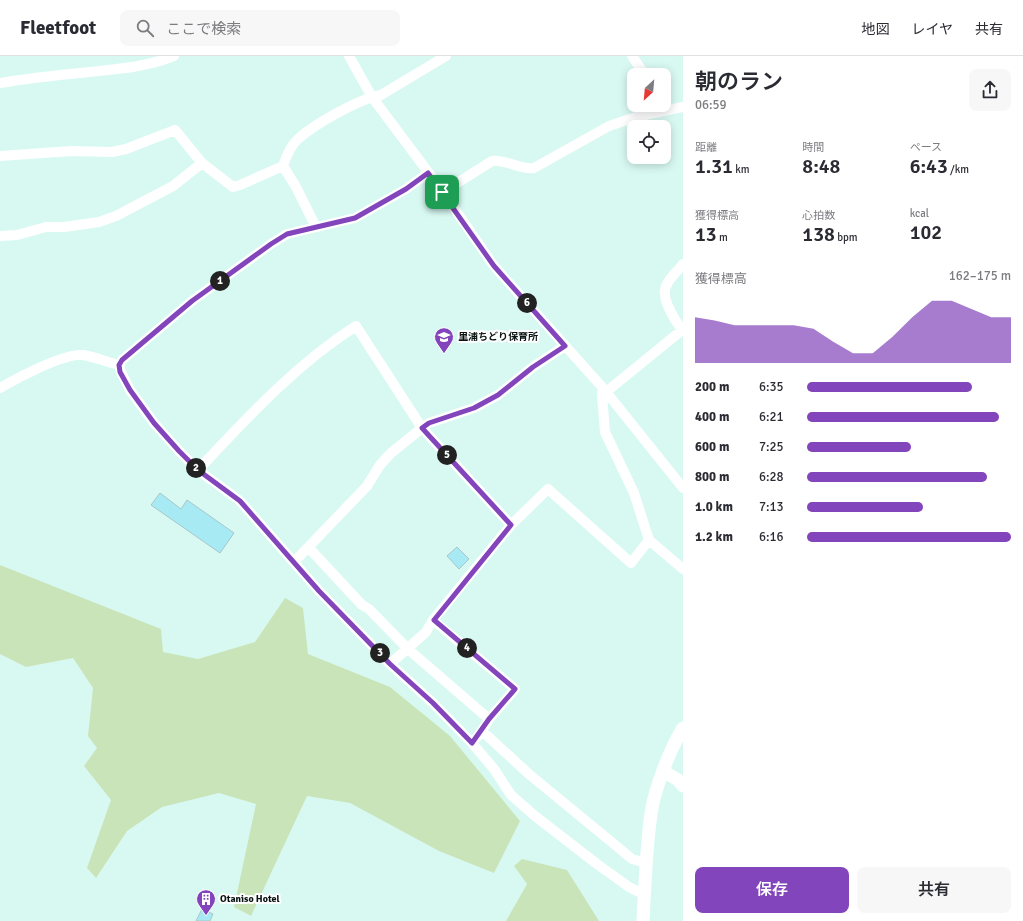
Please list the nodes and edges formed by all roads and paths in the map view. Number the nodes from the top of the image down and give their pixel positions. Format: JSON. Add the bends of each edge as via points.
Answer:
{"nodes":[{"id":1,"x":174,"y":56,"type":"edge"},
{"id":2,"x":349,"y":56,"type":"edge"},
{"id":3,"x":446,"y":56,"type":"edge"},
{"id":4,"x":632,"y":56,"type":"edge"},
{"id":5,"x":640,"y":68,"type":"edge"},
{"id":6,"x":0,"y":83,"type":"edge"},
{"id":7,"x":372,"y":97,"type":"junction"},
{"id":8,"x":683,"y":107,"type":"edge"},
{"id":9,"x":671,"y":108,"type":"edge"},
{"id":10,"x":652,"y":112,"type":"edge"},
{"id":11,"x":0,"y":156,"type":"edge"},
{"id":12,"x":202,"y":163,"type":"junction"},
{"id":13,"x":283,"y":166,"type":"junction"},
{"id":14,"x":428,"y":173,"type":"junction"},
{"id":15,"x":442,"y":192,"type":"junction"},
{"id":16,"x":316,"y":227,"type":"junction"},
{"id":17,"x":0,"y":236,"type":"edge"},
{"id":18,"x":683,"y":264,"type":"edge"},
{"id":19,"x":682,"y":330,"type":"edge"},
{"id":20,"x":565,"y":346,"type":"junction"},
{"id":21,"x":119,"y":365,"type":"junction"},
{"id":22,"x":0,"y":388,"type":"edge"},
{"id":23,"x":605,"y":390,"type":"junction"},
{"id":24,"x":422,"y":428,"type":"junction"},
{"id":25,"x":198,"y":470,"type":"junction"},
{"id":26,"x":683,"y":488,"type":"edge"},
{"id":27,"x":511,"y":525,"type":"junction"},
{"id":28,"x":649,"y":540,"type":"junction"},
{"id":29,"x":309,"y":548,"type":"junction"},
{"id":30,"x":294,"y":562,"type":"junction"},
{"id":31,"x":683,"y":569,"type":"edge"},
{"id":32,"x":434,"y":620,"type":"junction"},
{"id":33,"x":408,"y":649,"type":"junction"},
{"id":34,"x":390,"y":664,"type":"junction"},
{"id":35,"x":489,"y":719,"type":"junction"},
{"id":36,"x":683,"y":728,"type":"edge"},
{"id":37,"x":482,"y":731,"type":"junction"},
{"id":38,"x":472,"y":743,"type":"junction"},
{"id":39,"x":663,"y":771,"type":"junction"},
{"id":40,"x":683,"y":786,"type":"edge"},
{"id":41,"x":647,"y":863,"type":"junction"},
{"id":42,"x":645,"y":895,"type":"junction"},
{"id":43,"x":644,"y":921,"type":"edge"}],
"edges":[{"from":1,"to":6,"type":"street","via":[[138,67]]},
{"from":2,"to":7,"type":"street"},
{"from":3,"to":7,"type":"street","via":[[381,95]]},
{"from":4,"to":5,"type":"street"},
{"from":7,"to":13,"type":"street","via":[[336,115],[298,139],[287,154]]},
{"from":7,"to":14,"type":"street"},
{"from":8,"to":9,"type":"street"},
{"from":10,"to":15,"type":"street","via":[[609,126],[534,168],[527,169],[499,160],[492,161]]},
{"from":11,"to":12,"type":"street","via":[[72,151],[112,152],[175,130]]},
{"from":12,"to":13,"type":"street","via":[[233,187]]},
{"from":12,"to":17,"type":"street","via":[[173,186],[116,216],[99,222],[46,227],[17,235]]},
{"from":13,"to":16,"type":"street"},
{"from":14,"to":15,"type":"street"},
{"from":14,"to":16,"type":"street","via":[[406,189],[355,218]]},
{"from":15,"to":20,"type":"street","via":[[494,266]]},
{"from":16,"to":21,"type":"street","via":[[287,234],[261,250],[192,301]]},
{"from":18,"to":19,"type":"street","via":[[665,291],[669,307]]},
{"from":19,"to":23,"type":"street"},
{"from":20,"to":23,"type":"street"},
{"from":20,"to":24,"type":"street","via":[[498,395],[474,408],[429,423]]},
{"from":21,"to":22,"type":"street","via":[[82,355],[69,357],[18,377]]},
{"from":21,"to":25,"type":"street","via":[[130,390],[154,423]]},
{"from":23,"to":26,"type":"street"},
{"from":23,"to":28,"type":"street","via":[[602,394],[605,432],[634,493]]},
{"from":24,"to":25,"type":"street","via":[[356,326],[309,360],[255,409]]},
{"from":24,"to":27,"type":"street"},
{"from":24,"to":29,"type":"street","via":[[391,453],[367,486]]},
{"from":25,"to":30,"type":"street","via":[[240,501]]},
{"from":27,"to":28,"type":"street","via":[[548,489],[631,563]]},
{"from":27,"to":32,"type":"street"},
{"from":28,"to":31,"type":"street"},
{"from":29,"to":30,"type":"street"},
{"from":29,"to":33,"type":"street","via":[[362,605]]},
{"from":30,"to":34,"type":"street"},
{"from":32,"to":33,"type":"street","via":[[426,632]]},
{"from":32,"to":35,"type":"street","via":[[515,689]]},
{"from":33,"to":34,"type":"street"},
{"from":33,"to":35,"type":"street"},
{"from":34,"to":38,"type":"street"},
{"from":35,"to":37,"type":"street"},
{"from":36,"to":39,"type":"street"},
{"from":37,"to":38,"type":"street"},
{"from":37,"to":41,"type":"street","via":[[530,775],[632,859]]},
{"from":38,"to":42,"type":"street","via":[[511,795],[597,864]]},
{"from":39,"to":40,"type":"street"},
{"from":39,"to":41,"type":"street","via":[[651,813]]},
{"from":41,"to":42,"type":"street"},
{"from":42,"to":43,"type":"street"}]}
